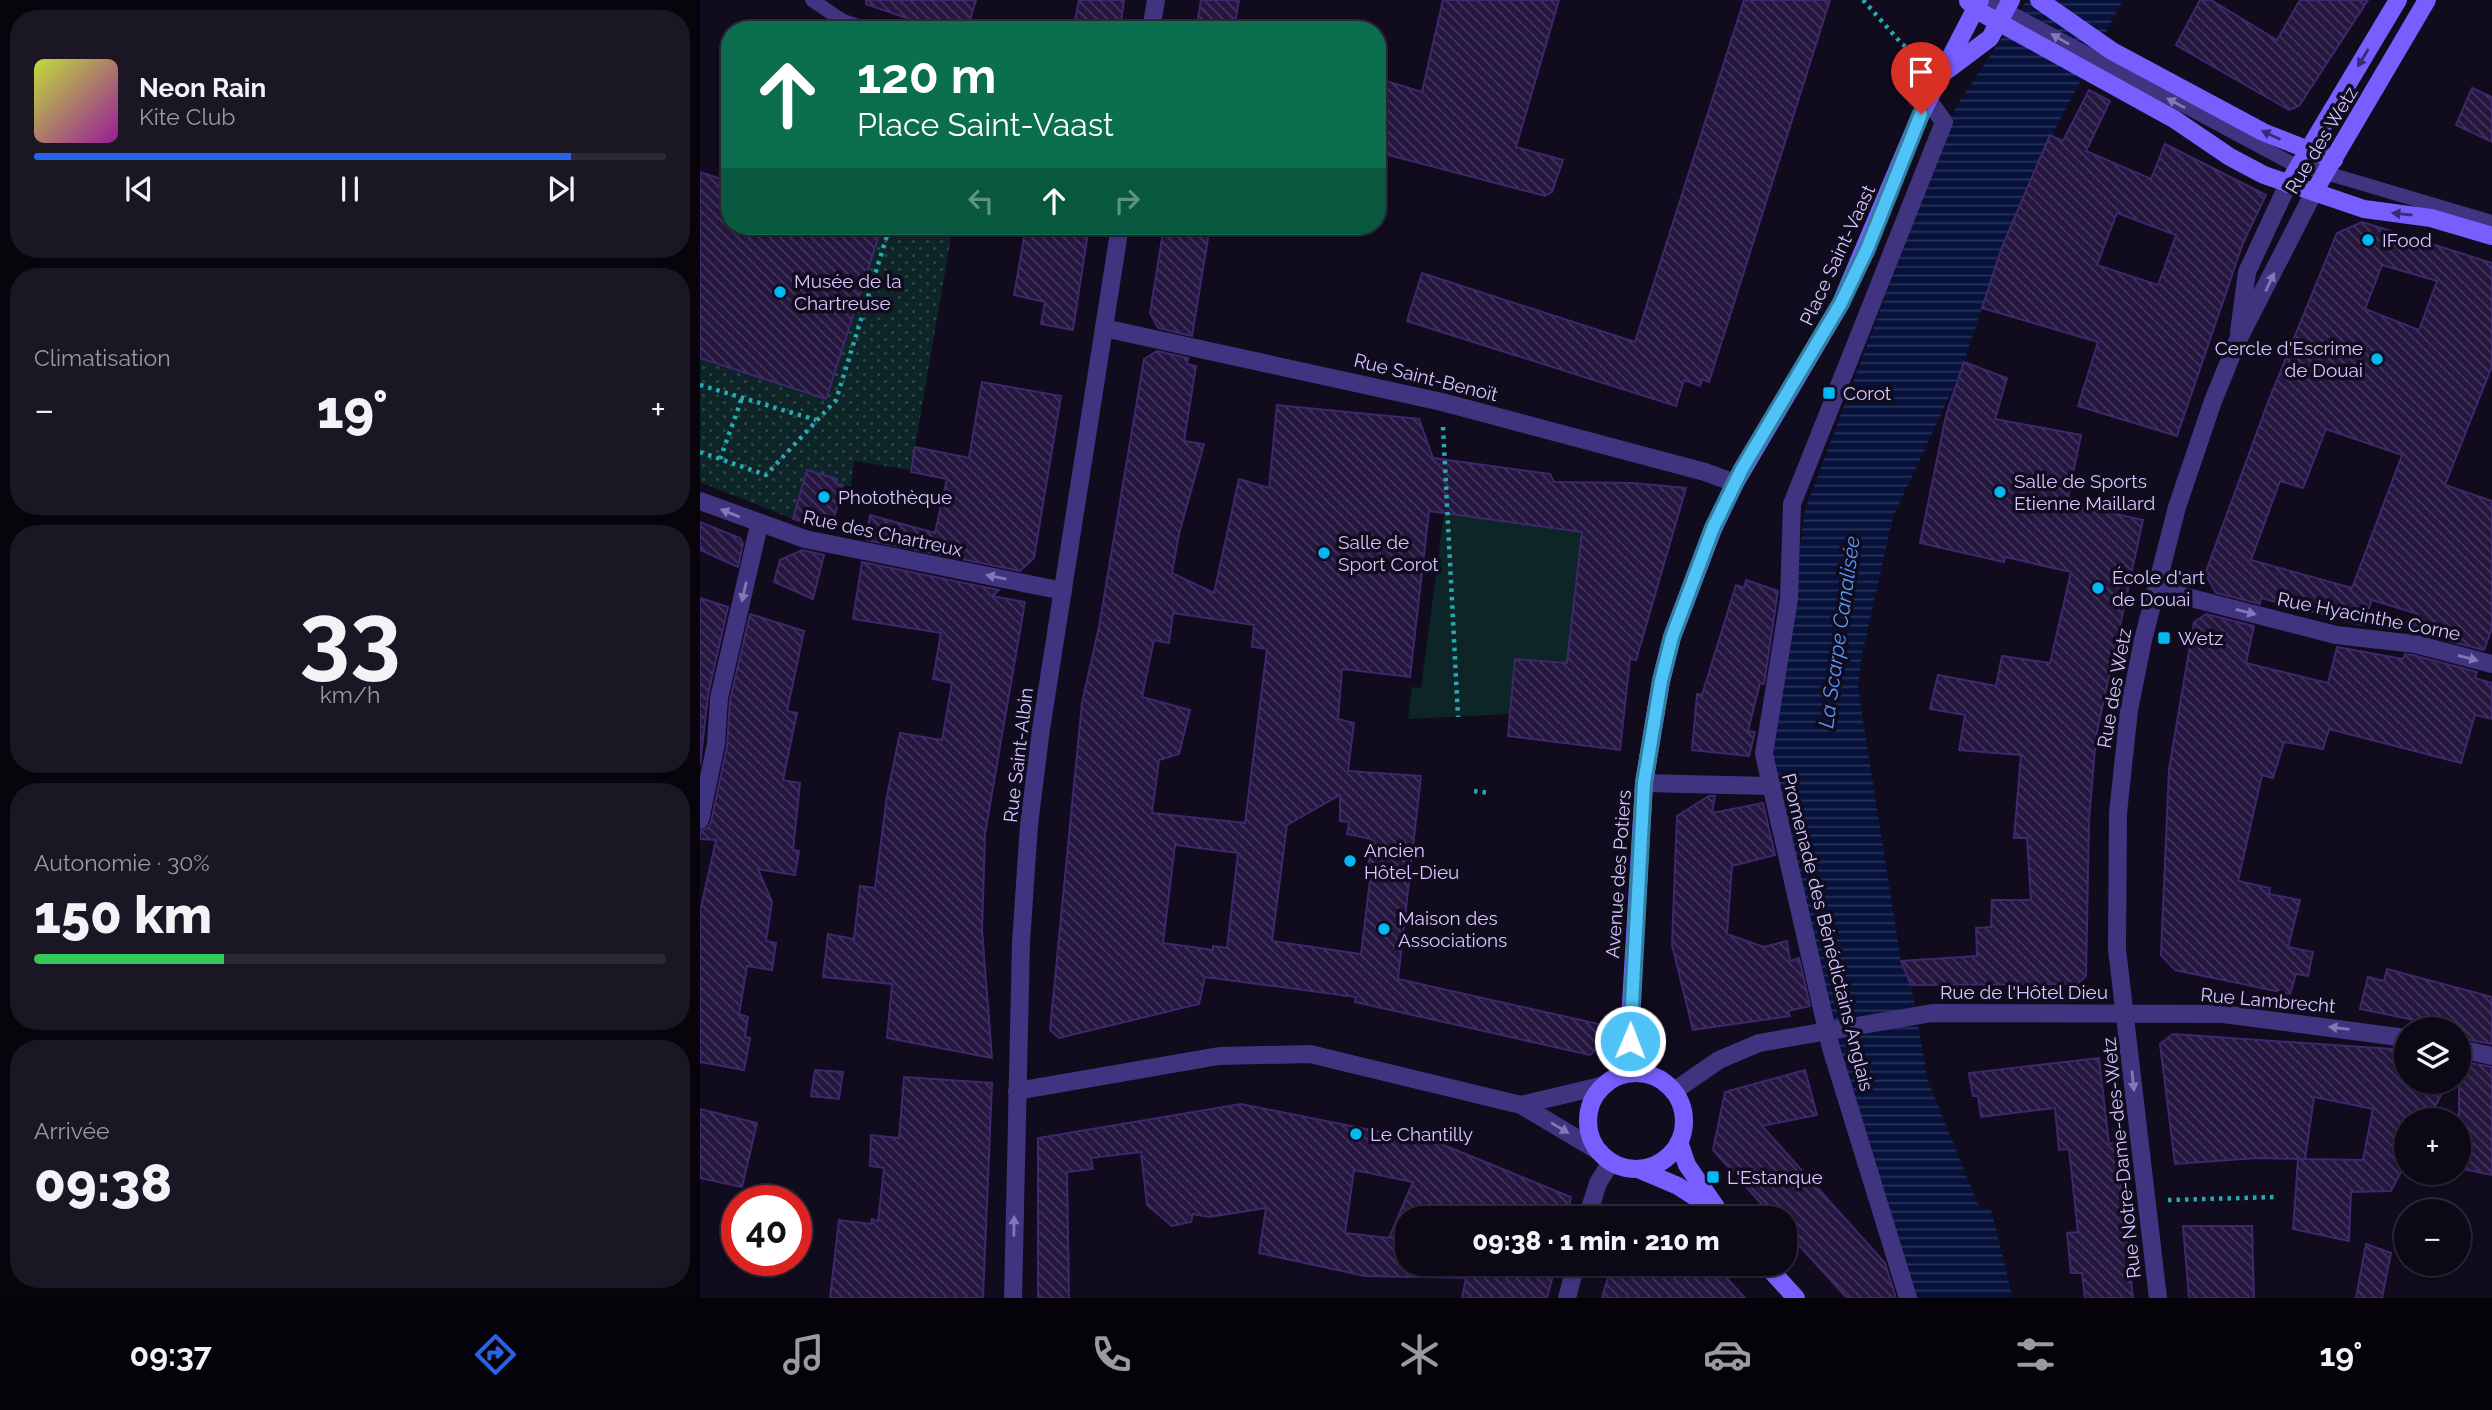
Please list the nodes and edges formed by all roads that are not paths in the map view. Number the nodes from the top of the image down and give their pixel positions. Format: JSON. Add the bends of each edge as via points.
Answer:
{"nodes":[{"id":1,"x":812,"y":0,"type":"edge"},
{"id":2,"x":1156,"y":0,"type":"edge"},
{"id":3,"x":2039,"y":0,"type":"edge"},
{"id":4,"x":2399,"y":0,"type":"edge"},
{"id":5,"x":2427,"y":0,"type":"edge"},
{"id":6,"x":1977,"y":2,"type":"edge"},
{"id":7,"x":2007,"y":14,"type":"edge"},
{"id":8,"x":843,"y":21,"type":"edge"},
{"id":9,"x":1152,"y":21,"type":"edge"},
{"id":10,"x":2106,"y":65,"type":"junction"},
{"id":11,"x":1943,"y":73,"type":"junction"},
{"id":12,"x":1928,"y":100,"type":"junction"},
{"id":13,"x":2307,"y":150,"type":"junction"},
{"id":14,"x":2297,"y":166,"type":"junction"},
{"id":15,"x":2330,"y":167,"type":"junction"},
{"id":16,"x":2288,"y":184,"type":"junction"},
{"id":17,"x":2314,"y":192,"type":"junction"},
{"id":18,"x":2492,"y":222,"type":"edge"},
{"id":19,"x":1119,"y":235,"type":"edge"},
{"id":20,"x":2492,"y":236,"type":"edge"},
{"id":21,"x":1104,"y":328,"type":"junction"},
{"id":22,"x":2237,"y":342,"type":"junction"},
{"id":23,"x":1735,"y":483,"type":"junction"},
{"id":24,"x":700,"y":502,"type":"edge"},
{"id":25,"x":759,"y":525,"type":"junction"},
{"id":26,"x":2156,"y":589,"type":"junction"},
{"id":27,"x":1062,"y":591,"type":"junction"},
{"id":28,"x":2492,"y":664,"type":"edge"},
{"id":29,"x":1644,"y":783,"type":"junction"},
{"id":30,"x":1769,"y":786,"type":"junction"},
{"id":31,"x":700,"y":820,"type":"edge"},
{"id":32,"x":2126,"y":1013,"type":"junction"},
{"id":33,"x":1828,"y":1030,"type":"junction"},
{"id":34,"x":2394,"y":1036,"type":"edge"},
{"id":35,"x":2471,"y":1052,"type":"edge"},
{"id":36,"x":2492,"y":1056,"type":"edge"},
{"id":37,"x":1632,"y":1073,"type":"junction"},
{"id":38,"x":1605,"y":1085,"type":"junction"},
{"id":39,"x":1017,"y":1091,"type":"junction"},
{"id":40,"x":1675,"y":1091,"type":"junction"},
{"id":41,"x":1521,"y":1105,"type":"junction"},
{"id":42,"x":1679,"y":1142,"type":"junction"},
{"id":43,"x":1605,"y":1157,"type":"junction"},
{"id":44,"x":1636,"y":1169,"type":"junction"},
{"id":45,"x":1591,"y":1206,"type":"edge"},
{"id":46,"x":1707,"y":1206,"type":"edge"},
{"id":47,"x":1715,"y":1206,"type":"edge"},
{"id":48,"x":1573,"y":1276,"type":"edge"},
{"id":49,"x":1776,"y":1276,"type":"edge"},
{"id":50,"x":1012,"y":1296,"type":"edge"},
{"id":51,"x":1567,"y":1298,"type":"edge"},
{"id":52,"x":1796,"y":1298,"type":"edge"},
{"id":53,"x":1908,"y":1298,"type":"edge"},
{"id":54,"x":2158,"y":1298,"type":"edge"}],
"edges":[{"from":1,"to":8,"type":"lane"},
{"from":2,"to":9,"type":"street"},
{"from":3,"to":10,"type":"street"},
{"from":4,"to":13,"type":"street","name":"Rue des Wetz","one_way":true},
{"from":5,"to":15,"type":"street","name":"Rue des Wetz"},
{"from":6,"to":7,"type":"street"},
{"from":6,"to":11,"type":"street","name":"Place Saint-Vaast"},
{"from":7,"to":10,"type":"street"},
{"from":7,"to":11,"type":"street","name":"Place Saint-Vaast","via":[[1982,46]]},
{"from":13,"to":10,"type":"street","one_way":true},
{"from":14,"to":10,"type":"lane","one_way":true},
{"from":10,"to":16,"type":"street","via":[[2174,119],[2244,165]]},
{"from":11,"to":12,"type":"street","name":"Place Saint-Vaast"},
{"from":12,"to":23,"type":"street","name":"Place Saint-Vaast","via":[[1841,303]]},
{"from":12,"to":30,"type":"street","name":"Promenade des Bénédictains Anglais","via":[[1944,122],[1792,504],[1789,600],[1764,754]]},
{"from":13,"to":14,"type":"street","name":"Rue des Wetz"},
{"from":13,"to":15,"type":"street"},
{"from":14,"to":15,"type":"lane"},
{"from":14,"to":16,"type":"street","name":"Rue des Wetz"},
{"from":15,"to":17,"type":"street","name":"Rue des Wetz"},
{"from":15,"to":18,"type":"lane"},
{"from":16,"to":17,"type":"street"},
{"from":16,"to":22,"type":"street","name":"Rue des Wetz","via":[[2247,272]]},
{"from":20,"to":17,"type":"street","one_way":true,"via":[[2431,218],[2364,209]]},
{"from":22,"to":17,"type":"street","name":"Rue des Wetz","one_way":true},
{"from":19,"to":21,"type":"street","name":"Rue Saint-Albin"},
{"from":21,"to":23,"type":"street","name":"Rue Saint-Benoït","via":[[1442,402]]},
{"from":21,"to":27,"type":"street","name":"Rue Saint-Albin"},
{"from":22,"to":26,"type":"street","name":"Rue des Wetz","via":[[2178,507]]},
{"from":23,"to":29,"type":"street","name":"Avenue des Potiers","via":[[1672,637]]},
{"from":25,"to":24,"type":"street","name":"Rue des Chartreux","one_way":true},
{"from":27,"to":25,"type":"street","name":"Rue des Chartreux","one_way":true,"via":[[805,539]]},
{"from":25,"to":31,"type":"street","one_way":true,"via":[[719,698],[714,755]]},
{"from":26,"to":28,"type":"street","name":"Rue Hyacinthe Corne","one_way":true,"via":[[2336,635],[2404,642]]},
{"from":26,"to":32,"type":"street","name":"Rue des Wetz","via":[[2129,710],[2119,813],[2116,939]]},
{"from":27,"to":39,"type":"street","name":"Rue Saint-Albin","via":[[1029,825]]},
{"from":29,"to":30,"type":"street"},
{"from":29,"to":37,"type":"street","name":"Avenue des Potiers","via":[[1630,1020]]},
{"from":30,"to":33,"type":"street","name":"Promenade des Bénédictains Anglais"},
{"from":32,"to":33,"type":"street","name":"Rue de l'Hôtel Dieu","via":[[1921,1014]]},
{"from":34,"to":32,"type":"street","name":"Rue Lambrecht","one_way":true,"via":[[2249,1016]]},
{"from":32,"to":54,"type":"street","name":"Rue Notre-Dame-des-Wetz","one_way":true},
{"from":33,"to":40,"type":"street","via":[[1738,1051]]},
{"from":33,"to":53,"type":"street","name":"Promenade des Bénédictains Anglais"},
{"from":35,"to":36,"type":"street"},
{"from":37,"to":38,"type":"street"},
{"from":37,"to":40,"type":"street","via":[[1658,1078]]},
{"from":38,"to":41,"type":"street"},
{"from":38,"to":43,"type":"street","via":[[1592,1102],[1588,1117],[1590,1132]]},
{"from":39,"to":41,"type":"street","via":[[1219,1056],[1295,1053],[1329,1057]]},
{"from":50,"to":39,"type":"street","name":"Rue Saint-Albin","one_way":true},
{"from":40,"to":42,"type":"street","via":[[1684,1116]]},
{"from":41,"to":43,"type":"street","one_way":true},
{"from":42,"to":44,"type":"street","via":[[1658,1164]]},
{"from":42,"to":47,"type":"street","via":[[1688,1165]]},
{"from":43,"to":44,"type":"street"},
{"from":43,"to":45,"type":"street"},
{"from":44,"to":46,"type":"street","via":[[1678,1186]]},
{"from":48,"to":51,"type":"street"},
{"from":49,"to":52,"type":"street"}]}
